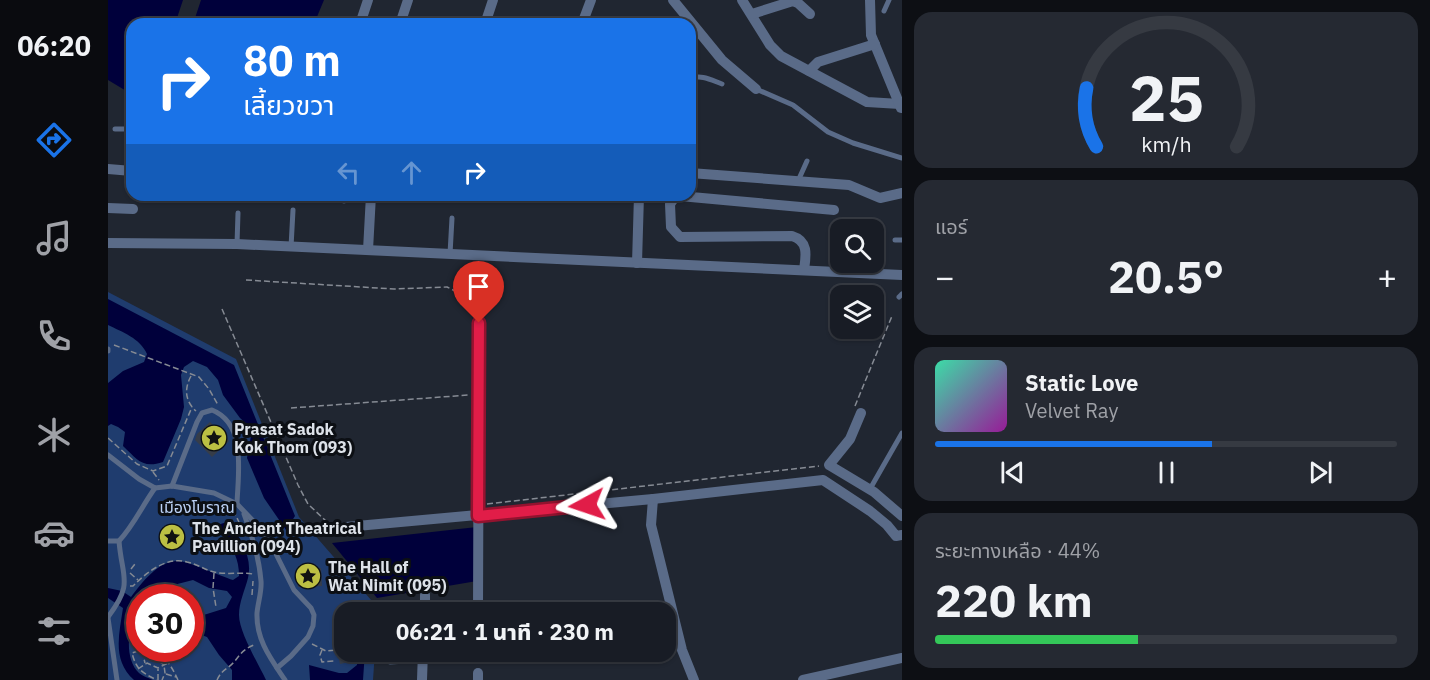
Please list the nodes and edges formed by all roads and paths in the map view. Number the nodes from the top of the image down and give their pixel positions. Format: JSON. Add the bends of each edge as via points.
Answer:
{"nodes":[{"id":1,"x":368,"y":0,"type":"edge"},
{"id":2,"x":408,"y":0,"type":"edge"},
{"id":3,"x":493,"y":0,"type":"edge"},
{"id":4,"x":591,"y":0,"type":"edge"},
{"id":5,"x":673,"y":0,"type":"edge"},
{"id":6,"x":742,"y":0,"type":"edge"},
{"id":7,"x":870,"y":0,"type":"edge"},
{"id":8,"x":889,"y":0,"type":"edge"},
{"id":9,"x":884,"y":11,"type":"dead end"},
{"id":10,"x":752,"y":14,"type":"junction"},
{"id":11,"x":810,"y":14,"type":"dead end"},
{"id":12,"x":362,"y":18,"type":"edge"},
{"id":13,"x":402,"y":18,"type":"edge"},
{"id":14,"x":487,"y":18,"type":"edge"},
{"id":15,"x":584,"y":18,"type":"edge"},
{"id":16,"x":688,"y":18,"type":"edge"},
{"id":17,"x":696,"y":28,"type":"edge"},
{"id":18,"x":874,"y":44,"type":"junction"},
{"id":19,"x":809,"y":71,"type":"junction"},
{"id":20,"x":696,"y":76,"type":"edge"},
{"id":21,"x":722,"y":84,"type":"dead end"},
{"id":22,"x":756,"y":89,"type":"joint"},
{"id":23,"x":901,"y":106,"type":"edge"},
{"id":24,"x":115,"y":129,"type":"dead end"},
{"id":25,"x":126,"y":129,"type":"edge"},
{"id":26,"x":902,"y":158,"type":"edge"},
{"id":27,"x":807,"y":161,"type":"dead end"},
{"id":28,"x":108,"y":169,"type":"edge"},
{"id":29,"x":126,"y":170,"type":"edge"},
{"id":30,"x":696,"y":173,"type":"edge"},
{"id":31,"x":798,"y":181,"type":"junction"},
{"id":32,"x":902,"y":193,"type":"edge"},
{"id":33,"x":696,"y":197,"type":"edge"},
{"id":34,"x":371,"y":201,"type":"edge"},
{"id":35,"x":639,"y":201,"type":"edge"},
{"id":36,"x":672,"y":201,"type":"edge"},
{"id":37,"x":108,"y":208,"type":"edge"},
{"id":38,"x":132,"y":209,"type":"dead end"},
{"id":39,"x":293,"y":210,"type":"dead end"},
{"id":40,"x":834,"y":210,"type":"dead end"},
{"id":41,"x":238,"y":213,"type":"dead end"},
{"id":42,"x":452,"y":218,"type":"dead end"},
{"id":43,"x":108,"y":243,"type":"edge"},
{"id":44,"x":237,"y":244,"type":"junction"},
{"id":45,"x":291,"y":247,"type":"junction"},
{"id":46,"x":368,"y":250,"type":"junction"},
{"id":47,"x":450,"y":254,"type":"junction"},
{"id":48,"x":637,"y":262,"type":"junction"},
{"id":49,"x":804,"y":270,"type":"junction"},
{"id":50,"x":902,"y":275,"type":"edge"},
{"id":51,"x":246,"y":280,"type":"dead end"},
{"id":52,"x":222,"y":309,"type":"dead end"},
{"id":53,"x":892,"y":316,"type":"dead end"},
{"id":54,"x":479,"y":323,"type":"joint"},
{"id":55,"x":108,"y":343,"type":"edge"},
{"id":56,"x":192,"y":375,"type":"junction"},
{"id":57,"x":478,"y":394,"type":"junction"},
{"id":58,"x":192,"y":407,"type":"junction"},
{"id":59,"x":291,"y":408,"type":"dead end"},
{"id":60,"x":222,"y":414,"type":"junction"},
{"id":61,"x":201,"y":415,"type":"junction"},
{"id":62,"x":859,"y":417,"type":"joint"},
{"id":63,"x":902,"y":433,"type":"edge"},
{"id":64,"x":108,"y":438,"type":"edge"},
{"id":65,"x":108,"y":455,"type":"edge"},
{"id":66,"x":829,"y":465,"type":"junction"},
{"id":67,"x":153,"y":471,"type":"junction"},
{"id":68,"x":172,"y":486,"type":"junction"},
{"id":69,"x":155,"y":488,"type":"junction"},
{"id":70,"x":870,"y":489,"type":"junction"},
{"id":71,"x":653,"y":499,"type":"junction"},
{"id":72,"x":237,"y":504,"type":"junction"},
{"id":73,"x":231,"y":508,"type":"dead end"},
{"id":74,"x":478,"y":510,"type":"junction"},
{"id":75,"x":243,"y":512,"type":"junction"},
{"id":76,"x":902,"y":516,"type":"edge"},
{"id":77,"x":335,"y":528,"type":"joint"},
{"id":78,"x":242,"y":529,"type":"dead end"},
{"id":79,"x":902,"y":534,"type":"edge"},
{"id":80,"x":108,"y":541,"type":"edge"},
{"id":81,"x":119,"y":541,"type":"junction"},
{"id":82,"x":135,"y":564,"type":"dead end"},
{"id":83,"x":213,"y":573,"type":"junction"},
{"id":84,"x":138,"y":580,"type":"junction"},
{"id":85,"x":124,"y":588,"type":"junction"},
{"id":86,"x":425,"y":595,"type":"dead end"},
{"id":87,"x":252,"y":596,"type":"dead end"},
{"id":88,"x":425,"y":602,"type":"edge"},
{"id":89,"x":478,"y":602,"type":"edge"},
{"id":90,"x":216,"y":607,"type":"dead end"},
{"id":91,"x":108,"y":618,"type":"edge"},
{"id":92,"x":305,"y":639,"type":"junction"},
{"id":93,"x":257,"y":645,"type":"dead end"},
{"id":94,"x":323,"y":650,"type":"junction"},
{"id":95,"x":334,"y":650,"type":"edge"},
{"id":96,"x":902,"y":658,"type":"edge"},
{"id":97,"x":334,"y":661,"type":"dead end"},
{"id":98,"x":135,"y":662,"type":"edge"},
{"id":99,"x":160,"y":662,"type":"edge"},
{"id":100,"x":168,"y":662,"type":"joint"},
{"id":101,"x":423,"y":662,"type":"edge"},
{"id":102,"x":145,"y":664,"type":"joint"},
{"id":103,"x":164,"y":665,"type":"junction"},
{"id":104,"x":158,"y":668,"type":"junction"},
{"id":105,"x":277,"y":668,"type":"junction"},
{"id":106,"x":138,"y":669,"type":"junction"},
{"id":107,"x":165,"y":674,"type":"junction"},
{"id":108,"x":172,"y":676,"type":"junction"},
{"id":109,"x":178,"y":679,"type":"edge"},
{"id":110,"x":117,"y":680,"type":"edge"},
{"id":111,"x":157,"y":680,"type":"edge"},
{"id":112,"x":162,"y":680,"type":"edge"},
{"id":113,"x":171,"y":680,"type":"edge"},
{"id":114,"x":217,"y":680,"type":"edge"},
{"id":115,"x":285,"y":680,"type":"edge"},
{"id":116,"x":422,"y":680,"type":"edge"},
{"id":117,"x":694,"y":680,"type":"edge"},
{"id":118,"x":803,"y":680,"type":"edge"}],
"edges":[{"from":1,"to":12,"type":"street"},
{"from":2,"to":13,"type":"street"},
{"from":3,"to":14,"type":"street"},
{"from":4,"to":15,"type":"street"},
{"from":5,"to":16,"type":"street"},
{"from":6,"to":10,"type":"street"},
{"from":7,"to":18,"type":"street"},
{"from":8,"to":9,"type":"lane"},
{"from":10,"to":11,"type":"street","via":[[793,1]]},
{"from":10,"to":19,"type":"street","via":[[774,50]]},
{"from":17,"to":22,"type":"street","via":[[722,60]]},
{"from":18,"to":19,"type":"street","via":[[818,62]]},
{"from":18,"to":23,"type":"street"},
{"from":19,"to":23,"type":"street","via":[[867,102]]},
{"from":20,"to":21,"type":"lane"},
{"from":22,"to":26,"type":"lane","via":[[794,105],[828,132]]},
{"from":24,"to":25,"type":"lane"},
{"from":27,"to":31,"type":"lane"},
{"from":28,"to":29,"type":"street"},
{"from":30,"to":31,"type":"street"},
{"from":31,"to":32,"type":"street","via":[[849,185],[880,198]]},
{"from":33,"to":40,"type":"street"},
{"from":34,"to":46,"type":"street"},
{"from":35,"to":48,"type":"street"},
{"from":36,"to":49,"type":"street","via":[[671,227],[680,237],[792,236],[805,247]]},
{"from":37,"to":38,"type":"street"},
{"from":39,"to":45,"type":"lane"},
{"from":41,"to":44,"type":"lane"},
{"from":42,"to":47,"type":"lane"},
{"from":43,"to":44,"type":"street"},
{"from":44,"to":45,"type":"street"},
{"from":45,"to":46,"type":"street"},
{"from":46,"to":47,"type":"street"},
{"from":47,"to":48,"type":"street"},
{"from":48,"to":49,"type":"street"},
{"from":49,"to":50,"type":"street"},
{"from":51,"to":54,"type":"path","via":[[394,289],[447,287],[469,298]]},
{"from":52,"to":77,"type":"path","via":[[298,485],[308,504]]},
{"from":53,"to":62,"type":"path","via":[[854,410]]},
{"from":54,"to":57,"type":"street"},
{"from":55,"to":56,"type":"path"},
{"from":56,"to":58,"type":"path","via":[[186,393]]},
{"from":56,"to":60,"type":"path","via":[[209,389]]},
{"from":57,"to":59,"type":"path"},
{"from":57,"to":74,"type":"street"},
{"from":58,"to":61,"type":"path"},
{"from":58,"to":67,"type":"path","via":[[167,466]]},
{"from":60,"to":61,"type":"lane","via":[[213,410]]},
{"from":60,"to":72,"type":"lane","via":[[237,438]]},
{"from":61,"to":68,"type":"lane"},
{"from":62,"to":66,"type":"street","via":[[850,439]]},
{"from":63,"to":70,"type":"lane"},
{"from":64,"to":67,"type":"path","via":[[137,464]]},
{"from":65,"to":69,"type":"lane"},
{"from":66,"to":70,"type":"street"},
{"from":66,"to":74,"type":"path"},
{"from":67,"to":69,"type":"path","via":[[159,480]]},
{"from":68,"to":69,"type":"lane"},
{"from":68,"to":72,"type":"lane","via":[[214,493]]},
{"from":69,"to":81,"type":"lane"},
{"from":70,"to":76,"type":"street"},
{"from":71,"to":74,"type":"street"},
{"from":71,"to":79,"type":"street","via":[[823,480],[870,511],[896,536]]},
{"from":71,"to":117,"type":"street","via":[[651,525],[682,650]]},
{"from":72,"to":75,"type":"lane"},
{"from":73,"to":78,"type":"path"},
{"from":74,"to":77,"type":"street"},
{"from":74,"to":89,"type":"street"},
{"from":75,"to":92,"type":"lane","via":[[259,527],[294,590],[311,608],[313,626]]},
{"from":75,"to":105,"type":"lane","via":[[260,568],[259,633],[266,654]]},
{"from":80,"to":81,"type":"lane"},
{"from":81,"to":85,"type":"lane"},
{"from":82,"to":84,"type":"path","via":[[129,572]]},
{"from":83,"to":84,"type":"path","via":[[173,560]]},
{"from":83,"to":87,"type":"path","via":[[254,574]]},
{"from":83,"to":90,"type":"path"},
{"from":84,"to":85,"type":"path"},
{"from":85,"to":91,"type":"lane"},
{"from":86,"to":88,"type":"street"},
{"from":91,"to":110,"type":"lane"},
{"from":92,"to":94,"type":"path"},
{"from":92,"to":105,"type":"lane"},
{"from":93,"to":114,"type":"path","via":[[240,654]]},
{"from":94,"to":95,"type":"path"},
{"from":94,"to":97,"type":"path","via":[[322,662]]},
{"from":96,"to":118,"type":"street"},
{"from":98,"to":106,"type":"path"},
{"from":99,"to":103,"type":"path"},
{"from":100,"to":103,"type":"path"},
{"from":100,"to":109,"type":"path"},
{"from":101,"to":116,"type":"street"},
{"from":102,"to":104,"type":"path"},
{"from":102,"to":106,"type":"path"},
{"from":103,"to":104,"type":"path"},
{"from":103,"to":107,"type":"path"},
{"from":104,"to":111,"type":"path"},
{"from":105,"to":115,"type":"lane"},
{"from":106,"to":111,"type":"path"},
{"from":107,"to":108,"type":"path"},
{"from":107,"to":112,"type":"path"},
{"from":108,"to":109,"type":"path"},
{"from":108,"to":113,"type":"path"}]}
